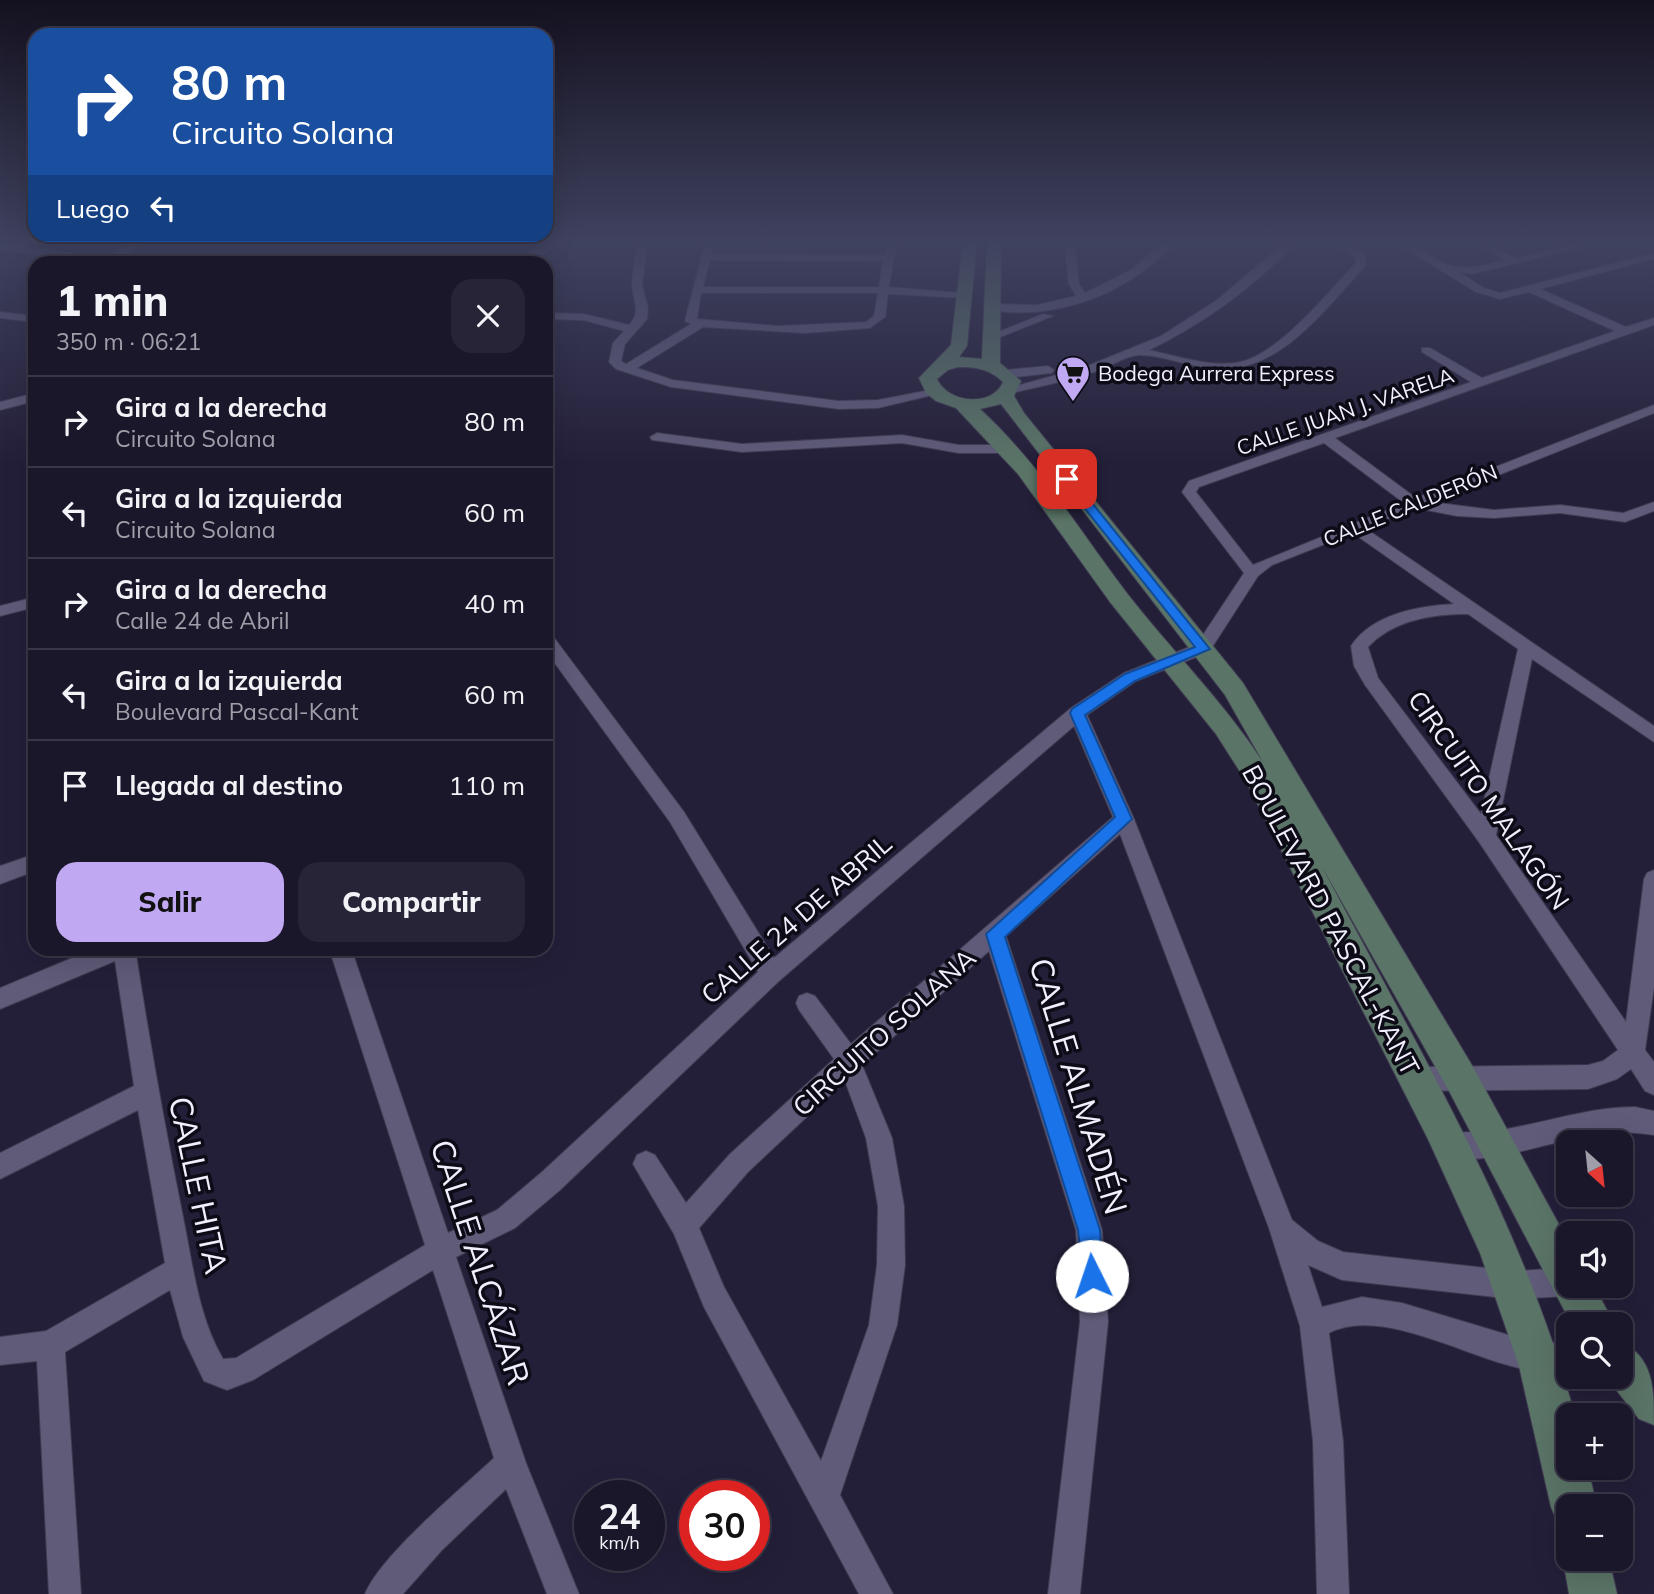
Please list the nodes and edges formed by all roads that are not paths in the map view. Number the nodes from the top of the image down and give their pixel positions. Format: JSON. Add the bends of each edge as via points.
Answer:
{"nodes":[{"id":1,"x":3,"y":315,"type":"edge"},
{"id":2,"x":641,"y":315,"type":"edge"},
{"id":3,"x":689,"y":315,"type":"edge"},
{"id":4,"x":879,"y":315,"type":"edge"},
{"id":5,"x":961,"y":315,"type":"edge"},
{"id":6,"x":990,"y":315,"type":"edge"},
{"id":7,"x":1050,"y":315,"type":"edge"},
{"id":8,"x":1179,"y":315,"type":"edge"},
{"id":9,"x":1201,"y":315,"type":"edge"},
{"id":10,"x":1310,"y":315,"type":"edge"},
{"id":11,"x":1591,"y":315,"type":"edge"},
{"id":12,"x":553,"y":316,"type":"edge"},
{"id":13,"x":28,"y":318,"type":"edge"},
{"id":14,"x":1654,"y":321,"type":"edge"},
{"id":15,"x":700,"y":324,"type":"junction"},
{"id":16,"x":631,"y":329,"type":"junction"},
{"id":17,"x":1625,"y":331,"type":"junction"},
{"id":18,"x":989,"y":338,"type":"junction"},
{"id":19,"x":1426,"y":350,"type":"dead end"},
{"id":20,"x":1135,"y":351,"type":"junction"},
{"id":21,"x":943,"y":366,"type":"junction"},
{"id":22,"x":627,"y":369,"type":"junction"},
{"id":23,"x":1003,"y":381,"type":"junction"},
{"id":24,"x":1483,"y":384,"type":"junction"},
{"id":25,"x":0,"y":398,"type":"edge"},
{"id":26,"x":949,"y":398,"type":"junction"},
{"id":27,"x":28,"y":399,"type":"edge"},
{"id":28,"x":20,"y":401,"type":"junction"},
{"id":29,"x":0,"y":406,"type":"edge"},
{"id":30,"x":1654,"y":409,"type":"edge"},
{"id":31,"x":657,"y":437,"type":"dead end"},
{"id":32,"x":1326,"y":438,"type":"junction"},
{"id":33,"x":1008,"y":449,"type":"junction"},
{"id":34,"x":1413,"y":503,"type":"junction"},
{"id":35,"x":1654,"y":506,"type":"edge"},
{"id":36,"x":1355,"y":528,"type":"junction"},
{"id":37,"x":1252,"y":573,"type":"junction"},
{"id":38,"x":28,"y":604,"type":"edge"},
{"id":39,"x":1473,"y":609,"type":"junction"},
{"id":40,"x":0,"y":611,"type":"edge"},
{"id":41,"x":553,"y":649,"type":"edge"},
{"id":42,"x":1203,"y":649,"type":"junction"},
{"id":43,"x":1526,"y":649,"type":"junction"},
{"id":44,"x":1170,"y":661,"type":"junction"},
{"id":45,"x":1077,"y":713,"type":"junction"},
{"id":46,"x":1654,"y":735,"type":"edge"},
{"id":47,"x":1124,"y":819,"type":"junction"},
{"id":48,"x":1486,"y":836,"type":"junction"},
{"id":49,"x":28,"y":865,"type":"edge"},
{"id":50,"x":0,"y":875,"type":"edge"},
{"id":51,"x":1654,"y":879,"type":"edge"},
{"id":52,"x":995,"y":934,"type":"junction"},
{"id":53,"x":104,"y":956,"type":"edge"},
{"id":54,"x":124,"y":956,"type":"edge"},
{"id":55,"x":343,"y":956,"type":"edge"},
{"id":56,"x":771,"y":974,"type":"junction"},
{"id":57,"x":0,"y":999,"type":"edge"},
{"id":58,"x":807,"y":1003,"type":"dead end"},
{"id":59,"x":1633,"y":1054,"type":"junction"},
{"id":60,"x":849,"y":1061,"type":"junction"},
{"id":61,"x":1415,"y":1079,"type":"junction"},
{"id":62,"x":1461,"y":1079,"type":"junction"},
{"id":63,"x":1654,"y":1083,"type":"edge"},
{"id":64,"x":146,"y":1093,"type":"junction"},
{"id":65,"x":1654,"y":1123,"type":"edge"},
{"id":66,"x":1496,"y":1143,"type":"junction"},
{"id":67,"x":1450,"y":1146,"type":"junction"},
{"id":68,"x":646,"y":1164,"type":"dead end"},
{"id":69,"x":0,"y":1166,"type":"edge"},
{"id":70,"x":684,"y":1225,"type":"junction"},
{"id":71,"x":1282,"y":1228,"type":"junction"},
{"id":72,"x":440,"y":1251,"type":"junction"},
{"id":73,"x":1556,"y":1258,"type":"edge"},
{"id":74,"x":180,"y":1269,"type":"junction"},
{"id":75,"x":1556,"y":1282,"type":"edge"},
{"id":76,"x":1513,"y":1284,"type":"junction"},
{"id":77,"x":1314,"y":1326,"type":"junction"},
{"id":78,"x":50,"y":1345,"type":"junction"},
{"id":79,"x":0,"y":1351,"type":"edge"},
{"id":80,"x":1556,"y":1356,"type":"edge"},
{"id":81,"x":1535,"y":1357,"type":"junction"},
{"id":82,"x":1633,"y":1378,"type":"edge"},
{"id":83,"x":1654,"y":1404,"type":"edge"},
{"id":84,"x":511,"y":1463,"type":"junction"},
{"id":85,"x":825,"y":1494,"type":"junction"},
{"id":86,"x":1571,"y":1494,"type":"edge"},
{"id":87,"x":1588,"y":1571,"type":"edge"},
{"id":88,"x":65,"y":1594,"type":"edge"},
{"id":89,"x":381,"y":1594,"type":"edge"},
{"id":90,"x":564,"y":1594,"type":"edge"},
{"id":91,"x":877,"y":1594,"type":"edge"},
{"id":92,"x":1064,"y":1594,"type":"edge"},
{"id":93,"x":1333,"y":1594,"type":"edge"},
{"id":94,"x":1593,"y":1594,"type":"edge"}],
"edges":[{"from":1,"to":13,"type":"street"},
{"from":2,"to":16,"type":"street"},
{"from":3,"to":15,"type":"street"},
{"from":4,"to":15,"type":"street","via":[[866,326]]},
{"from":5,"to":21,"type":"street","via":[[959,346]]},
{"from":6,"to":18,"type":"street","name":"BOULEVARD PASCAL-KANT"},
{"from":7,"to":18,"type":"street"},
{"from":8,"to":23,"type":"street","via":[[1122,345]]},
{"from":9,"to":20,"type":"street"},
{"from":10,"to":20,"type":"street","via":[[1252,362],[1222,365]]},
{"from":11,"to":17,"type":"street"},
{"from":12,"to":16,"type":"street","via":[[584,317]]},
{"from":14,"to":17,"type":"street","name":"CALLE JUAN J. VARELA"},
{"from":15,"to":22,"type":"street"},
{"from":16,"to":22,"type":"street","via":[[615,353],[615,362]]},
{"from":17,"to":24,"type":"street","name":"CALLE JUAN J. VARELA"},
{"from":18,"to":23,"type":"street","name":"BOULEVARD PASCAL-KANT"},
{"from":19,"to":24,"type":"street"},
{"from":20,"to":23,"type":"street","via":[[1049,382]]},
{"from":21,"to":23,"type":"street","via":[[975,362]]},
{"from":21,"to":26,"type":"street","via":[[928,378]]},
{"from":22,"to":26,"type":"street","via":[[671,383],[839,405]]},
{"from":23,"to":26,"type":"street","via":[[993,401]]},
{"from":23,"to":42,"type":"street","name":"BOULEVARD PASCAL-KANT","via":[[1016,415]]},
{"from":24,"to":32,"type":"street","name":"CALLE JUAN J. VARELA"},
{"from":25,"to":28,"type":"street"},
{"from":26,"to":33,"type":"street","name":"BOULEVARD PASCAL-KANT","via":[[984,421]]},
{"from":27,"to":28,"type":"street"},
{"from":28,"to":29,"type":"street"},
{"from":30,"to":34,"type":"street","name":"CALLE CALDERÓN"},
{"from":31,"to":33,"type":"street","via":[[742,448],[902,439],[959,449]]},
{"from":32,"to":34,"type":"street"},
{"from":32,"to":37,"type":"street","name":"CALLE JUAN J. VARELA","via":[[1194,484],[1189,492]]},
{"from":33,"to":44,"type":"street","name":"BOULEVARD PASCAL-KANT"},
{"from":34,"to":35,"type":"street","via":[[1468,512],[1560,509],[1625,518]]},
{"from":34,"to":36,"type":"street","name":"CALLE CALDERÓN"},
{"from":36,"to":37,"type":"street","name":"CALLE CALDERÓN","via":[[1286,552]]},
{"from":36,"to":39,"type":"street"},
{"from":37,"to":42,"type":"street","name":"CALLE CALDERÓN"},
{"from":38,"to":40,"type":"street"},
{"from":39,"to":43,"type":"street"},
{"from":39,"to":48,"type":"street","name":"CIRCUITO MALAGÓN","via":[[1446,608],[1386,626],[1359,646],[1371,681]]},
{"from":41,"to":56,"type":"street","via":[[677,817]]},
{"from":42,"to":44,"type":"street","name":"CALLE 24 DE ABRIL"},
{"from":42,"to":62,"type":"street","name":"BOULEVARD PASCAL-KANT","via":[[1266,742]]},
{"from":43,"to":46,"type":"street"},
{"from":43,"to":48,"type":"street"},
{"from":44,"to":45,"type":"street","name":"CALLE 24 DE ABRIL","via":[[1130,677]]},
{"from":44,"to":61,"type":"street","name":"BOULEVARD PASCAL-KANT","via":[[1240,748]]},
{"from":45,"to":47,"type":"street"},
{"from":45,"to":56,"type":"street","name":"CALLE 24 DE ABRIL"},
{"from":47,"to":52,"type":"street","name":"CIRCUITO SOLANA"},
{"from":47,"to":71,"type":"street"},
{"from":48,"to":59,"type":"street","name":"CIRCUITO MALAGÓN"},
{"from":49,"to":50,"type":"street"},
{"from":51,"to":59,"type":"street"},
{"from":52,"to":60,"type":"street","name":"CIRCUITO SOLANA"},
{"from":52,"to":92,"type":"street","name":"CALLE ALMADÉN","via":[[1089,1230],[1094,1322]]},
{"from":53,"to":57,"type":"street"},
{"from":54,"to":64,"type":"street","name":"CALLE HITA"},
{"from":55,"to":72,"type":"street","name":"CALLE ALCÁZAR"},
{"from":56,"to":72,"type":"street","name":"CALLE 24 DE ABRIL","via":[[506,1219]]},
{"from":58,"to":60,"type":"street"},
{"from":59,"to":62,"type":"street","via":[[1609,1071],[1588,1077]]},
{"from":59,"to":63,"type":"street","name":"CIRCUITO MALAGÓN"},
{"from":60,"to":70,"type":"street","name":"CIRCUITO SOLANA","via":[[739,1163]]},
{"from":60,"to":85,"type":"street","via":[[878,1138],[891,1206],[891,1265],[883,1325]]},
{"from":61,"to":62,"type":"street"},
{"from":61,"to":67,"type":"street","name":"BOULEVARD PASCAL-KANT"},
{"from":62,"to":66,"type":"street","name":"BOULEVARD PASCAL-KANT"},
{"from":64,"to":69,"type":"street"},
{"from":64,"to":74,"type":"street","name":"CALLE HITA"},
{"from":65,"to":66,"type":"street","via":[[1611,1119]]},
{"from":66,"to":67,"type":"street"},
{"from":66,"to":73,"type":"street","name":"BOULEVARD PASCAL-KANT"},
{"from":67,"to":76,"type":"street","name":"BOULEVARD PASCAL-KANT"},
{"from":68,"to":70,"type":"street"},
{"from":70,"to":85,"type":"street","via":[[714,1297]]},
{"from":71,"to":76,"type":"street","via":[[1308,1251],[1342,1266]]},
{"from":71,"to":77,"type":"street"},
{"from":72,"to":74,"type":"street","name":"CALLE HITA","via":[[270,1355],[227,1375],[214,1371],[201,1352]]},
{"from":72,"to":84,"type":"street","name":"CALLE ALCÁZAR"},
{"from":74,"to":78,"type":"street"},
{"from":75,"to":76,"type":"street"},
{"from":76,"to":81,"type":"street","name":"BOULEVARD PASCAL-KANT"},
{"from":77,"to":81,"type":"street","via":[[1333,1316],[1362,1311],[1402,1317]]},
{"from":77,"to":93,"type":"street","via":[[1328,1441]]},
{"from":78,"to":79,"type":"street"},
{"from":78,"to":88,"type":"street"},
{"from":80,"to":81,"type":"street"},
{"from":81,"to":86,"type":"street","name":"BOULEVARD PASCAL-KANT"},
{"from":82,"to":83,"type":"street"},
{"from":84,"to":89,"type":"street"},
{"from":84,"to":90,"type":"street","name":"CALLE ALCÁZAR"},
{"from":85,"to":91,"type":"street"},
{"from":87,"to":94,"type":"street"}]}
